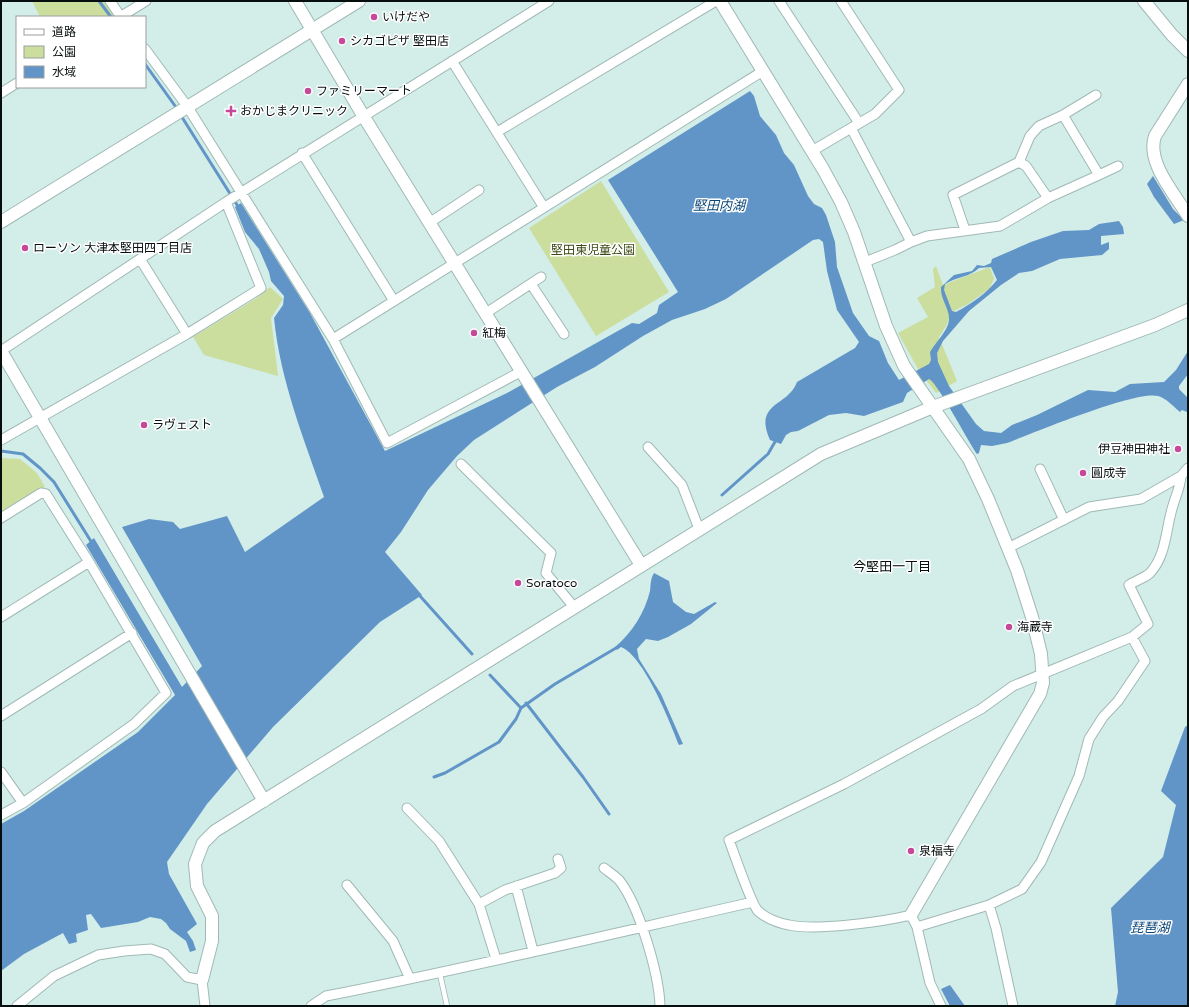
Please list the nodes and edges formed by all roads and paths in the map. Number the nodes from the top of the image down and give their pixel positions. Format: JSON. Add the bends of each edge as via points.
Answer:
{"nodes":[{"id":1,"x":110,"y":1,"type":"edge"},
{"id":2,"x":146,"y":1,"type":"edge"},
{"id":3,"x":295,"y":1,"type":"edge"},
{"id":4,"x":359,"y":1,"type":"edge"},
{"id":5,"x":549,"y":1,"type":"edge"},
{"id":6,"x":716,"y":1,"type":"edge"},
{"id":7,"x":720,"y":1,"type":"edge"},
{"id":8,"x":780,"y":1,"type":"edge"},
{"id":9,"x":841,"y":1,"type":"edge"},
{"id":10,"x":1144,"y":1,"type":"edge"},
{"id":11,"x":119,"y":16,"type":"edge"},
{"id":12,"x":122,"y":16,"type":"edge"},
{"id":13,"x":313,"y":30,"type":"junction"},
{"id":14,"x":146,"y":50,"type":"edge"},
{"id":15,"x":1188,"y":51,"type":"edge"},
{"id":16,"x":452,"y":62,"type":"junction"},
{"id":17,"x":763,"y":71,"type":"junction"},
{"id":18,"x":16,"y":84,"type":"edge"},
{"id":19,"x":1188,"y":84,"type":"edge"},
{"id":20,"x":1,"y":93,"type":"edge"},
{"id":21,"x":1096,"y":95,"type":"dead end"},
{"id":22,"x":187,"y":106,"type":"junction"},
{"id":23,"x":1063,"y":115,"type":"junction"},
{"id":24,"x":364,"y":117,"type":"junction"},
{"id":25,"x":855,"y":125,"type":"junction"},
{"id":26,"x":497,"y":132,"type":"junction"},
{"id":27,"x":812,"y":151,"type":"junction"},
{"id":28,"x":302,"y":153,"type":"junction"},
{"id":29,"x":1019,"y":162,"type":"junction"},
{"id":30,"x":1118,"y":166,"type":"dead end"},
{"id":31,"x":1099,"y":175,"type":"junction"},
{"id":32,"x":479,"y":190,"type":"dead end"},
{"id":33,"x":242,"y":192,"type":"junction"},
{"id":34,"x":1048,"y":198,"type":"junction"},
{"id":35,"x":226,"y":202,"type":"junction"},
{"id":36,"x":544,"y":206,"type":"junction"},
{"id":37,"x":1188,"y":216,"type":"edge"},
{"id":38,"x":1,"y":222,"type":"edge"},
{"id":39,"x":429,"y":222,"type":"junction"},
{"id":40,"x":965,"y":230,"type":"junction"},
{"id":41,"x":911,"y":242,"type":"junction"},
{"id":42,"x":140,"y":260,"type":"junction"},
{"id":43,"x":454,"y":262,"type":"junction"},
{"id":44,"x":865,"y":262,"type":"junction"},
{"id":45,"x":541,"y":277,"type":"dead end"},
{"id":46,"x":531,"y":284,"type":"junction"},
{"id":47,"x":394,"y":301,"type":"junction"},
{"id":48,"x":1188,"y":310,"type":"edge"},
{"id":49,"x":486,"y":313,"type":"junction"},
{"id":50,"x":187,"y":334,"type":"junction"},
{"id":51,"x":564,"y":334,"type":"dead end"},
{"id":52,"x":333,"y":339,"type":"junction"},
{"id":53,"x":1,"y":351,"type":"edge"},
{"id":54,"x":524,"y":375,"type":"junction"},
{"id":55,"x":938,"y":405,"type":"junction"},
{"id":56,"x":40,"y":417,"type":"junction"},
{"id":57,"x":1,"y":440,"type":"edge"},
{"id":58,"x":648,"y":447,"type":"dead end"},
{"id":59,"x":461,"y":464,"type":"dead end"},
{"id":60,"x":1188,"y":468,"type":"edge"},
{"id":61,"x":1040,"y":469,"type":"dead end"},
{"id":62,"x":1181,"y":476,"type":"junction"},
{"id":63,"x":1,"y":518,"type":"edge"},
{"id":64,"x":1064,"y":520,"type":"junction"},
{"id":65,"x":699,"y":529,"type":"junction"},
{"id":66,"x":1008,"y":548,"type":"junction"},
{"id":67,"x":90,"y":562,"type":"junction"},
{"id":68,"x":641,"y":565,"type":"junction"},
{"id":69,"x":574,"y":607,"type":"junction"},
{"id":70,"x":1,"y":617,"type":"edge"},
{"id":71,"x":132,"y":633,"type":"junction"},
{"id":72,"x":1132,"y":637,"type":"junction"},
{"id":73,"x":1043,"y":674,"type":"junction"},
{"id":74,"x":1,"y":716,"type":"edge"},
{"id":75,"x":1,"y":772,"type":"edge"},
{"id":76,"x":264,"y":800,"type":"junction"},
{"id":77,"x":23,"y":803,"type":"junction"},
{"id":78,"x":407,"y":808,"type":"dead end"},
{"id":79,"x":1,"y":815,"type":"edge"},
{"id":80,"x":558,"y":859,"type":"dead end"},
{"id":81,"x":604,"y":868,"type":"dead end"},
{"id":82,"x":347,"y":885,"type":"dead end"},
{"id":83,"x":516,"y":886,"type":"junction"},
{"id":84,"x":753,"y":902,"type":"junction"},
{"id":85,"x":479,"y":904,"type":"junction"},
{"id":86,"x":989,"y":905,"type":"junction"},
{"id":87,"x":911,"y":915,"type":"junction"},
{"id":88,"x":642,"y":927,"type":"junction"},
{"id":89,"x":917,"y":927,"type":"junction"},
{"id":90,"x":533,"y":951,"type":"junction"},
{"id":91,"x":496,"y":959,"type":"junction"},
{"id":92,"x":440,"y":974,"type":"junction"},
{"id":93,"x":410,"y":979,"type":"junction"},
{"id":94,"x":202,"y":980,"type":"junction"},
{"id":95,"x":17,"y":1006,"type":"edge"},
{"id":96,"x":205,"y":1006,"type":"edge"},
{"id":97,"x":311,"y":1006,"type":"edge"},
{"id":98,"x":447,"y":1006,"type":"edge"},
{"id":99,"x":660,"y":1006,"type":"edge"},
{"id":100,"x":941,"y":1006,"type":"edge"},
{"id":101,"x":1013,"y":1006,"type":"edge"}],
"edges":[{"from":1,"to":11,"type":"street"},
{"from":2,"to":12,"type":"street"},
{"from":3,"to":13,"type":"street"},
{"from":4,"to":13,"type":"street"},
{"from":5,"to":16,"type":"street"},
{"from":6,"to":26,"type":"street"},
{"from":7,"to":17,"type":"street"},
{"from":8,"to":25,"type":"street"},
{"from":9,"to":25,"type":"street","via":[[899,90],[875,114]]},
{"from":10,"to":15,"type":"street"},
{"from":13,"to":22,"type":"street"},
{"from":13,"to":24,"type":"street"},
{"from":14,"to":22,"type":"street"},
{"from":16,"to":24,"type":"street"},
{"from":16,"to":26,"type":"street"},
{"from":17,"to":27,"type":"street"},
{"from":17,"to":36,"type":"street"},
{"from":18,"to":20,"type":"street"},
{"from":19,"to":37,"type":"street","via":[[1152,145],[1157,166]]},
{"from":21,"to":23,"type":"street"},
{"from":22,"to":33,"type":"street"},
{"from":22,"to":38,"type":"street"},
{"from":23,"to":29,"type":"street","via":[[1039,126],[1030,136]]},
{"from":23,"to":31,"type":"street"},
{"from":24,"to":28,"type":"street"},
{"from":24,"to":39,"type":"street"},
{"from":25,"to":27,"type":"street"},
{"from":25,"to":41,"type":"street"},
{"from":26,"to":36,"type":"street"},
{"from":27,"to":44,"type":"street","via":[[841,202]]},
{"from":28,"to":33,"type":"street"},
{"from":28,"to":47,"type":"street"},
{"from":29,"to":34,"type":"street","via":[[1026,166]]},
{"from":29,"to":40,"type":"street","via":[[953,195]]},
{"from":30,"to":31,"type":"street"},
{"from":31,"to":34,"type":"street"},
{"from":32,"to":39,"type":"street"},
{"from":33,"to":35,"type":"street"},
{"from":33,"to":52,"type":"street"},
{"from":34,"to":40,"type":"street","via":[[1000,226]]},
{"from":35,"to":42,"type":"street"},
{"from":35,"to":50,"type":"street","via":[[261,288]]},
{"from":36,"to":43,"type":"street"},
{"from":39,"to":43,"type":"street"},
{"from":40,"to":41,"type":"street","via":[[927,236]]},
{"from":41,"to":44,"type":"street"},
{"from":42,"to":50,"type":"street"},
{"from":42,"to":53,"type":"street"},
{"from":43,"to":47,"type":"street"},
{"from":43,"to":49,"type":"street"},
{"from":44,"to":55,"type":"street","via":[[886,326],[909,373]]},
{"from":45,"to":46,"type":"street"},
{"from":46,"to":49,"type":"street"},
{"from":46,"to":51,"type":"street"},
{"from":47,"to":52,"type":"street"},
{"from":48,"to":55,"type":"street","via":[[1155,325]]},
{"from":49,"to":54,"type":"street"},
{"from":50,"to":56,"type":"street"},
{"from":52,"to":54,"type":"street","via":[[387,443]]},
{"from":53,"to":56,"type":"street"},
{"from":54,"to":68,"type":"street"},
{"from":55,"to":65,"type":"street","via":[[821,454]]},
{"from":55,"to":66,"type":"street","via":[[969,459]]},
{"from":56,"to":57,"type":"street"},
{"from":56,"to":76,"type":"street"},
{"from":58,"to":65,"type":"street","via":[[682,485]]},
{"from":59,"to":69,"type":"street","via":[[551,553],[546,573]]},
{"from":60,"to":62,"type":"street"},
{"from":61,"to":64,"type":"street"},
{"from":62,"to":64,"type":"street","via":[[1141,499],[1090,507]]},
{"from":62,"to":72,"type":"street","via":[[1180,488],[1158,559],[1150,573],[1129,585],[1148,624]]},
{"from":63,"to":67,"type":"street","via":[[41,493],[46,494]]},
{"from":64,"to":66,"type":"street"},
{"from":65,"to":68,"type":"street"},
{"from":66,"to":73,"type":"street","via":[[1032,617]]},
{"from":67,"to":70,"type":"street"},
{"from":67,"to":71,"type":"street"},
{"from":68,"to":69,"type":"street"},
{"from":69,"to":76,"type":"street"},
{"from":71,"to":74,"type":"street"},
{"from":71,"to":77,"type":"street","via":[[166,693],[134,724]]},
{"from":72,"to":73,"type":"street"},
{"from":72,"to":86,"type":"street","via":[[1145,661],[1089,739],[1078,776],[1041,862],[1022,889]]},
{"from":73,"to":84,"type":"street","via":[[1013,686],[981,709],[844,784],[729,840]]},
{"from":73,"to":87,"type":"street","via":[[1040,694]]},
{"from":75,"to":77,"type":"street"},
{"from":76,"to":94,"type":"street","via":[[215,831],[203,843],[195,864],[197,886],[212,916],[212,941]]},
{"from":77,"to":79,"type":"street"},
{"from":78,"to":85,"type":"street","via":[[440,841]]},
{"from":80,"to":83,"type":"street","via":[[561,868],[556,873]]},
{"from":81,"to":88,"type":"street","via":[[619,880]]},
{"from":82,"to":93,"type":"street","via":[[393,941]]},
{"from":83,"to":85,"type":"street"},
{"from":83,"to":90,"type":"street"},
{"from":84,"to":87,"type":"street","via":[[758,910],[777,922],[790,926],[840,925]]},
{"from":84,"to":88,"type":"street"},
{"from":85,"to":91,"type":"street"},
{"from":86,"to":89,"type":"street"},
{"from":86,"to":101,"type":"street"},
{"from":87,"to":89,"type":"street"},
{"from":88,"to":90,"type":"street"},
{"from":88,"to":99,"type":"street","via":[[654,968]]},
{"from":89,"to":100,"type":"street","via":[[930,984]]},
{"from":90,"to":91,"type":"street"},
{"from":91,"to":92,"type":"street"},
{"from":92,"to":93,"type":"street"},
{"from":92,"to":98,"type":"lane"},
{"from":93,"to":97,"type":"street","via":[[326,996]]},
{"from":94,"to":95,"type":"street","via":[[187,977],[165,954],[151,950],[124,951],[98,955],[54,976]]},
{"from":94,"to":96,"type":"street"}]}
